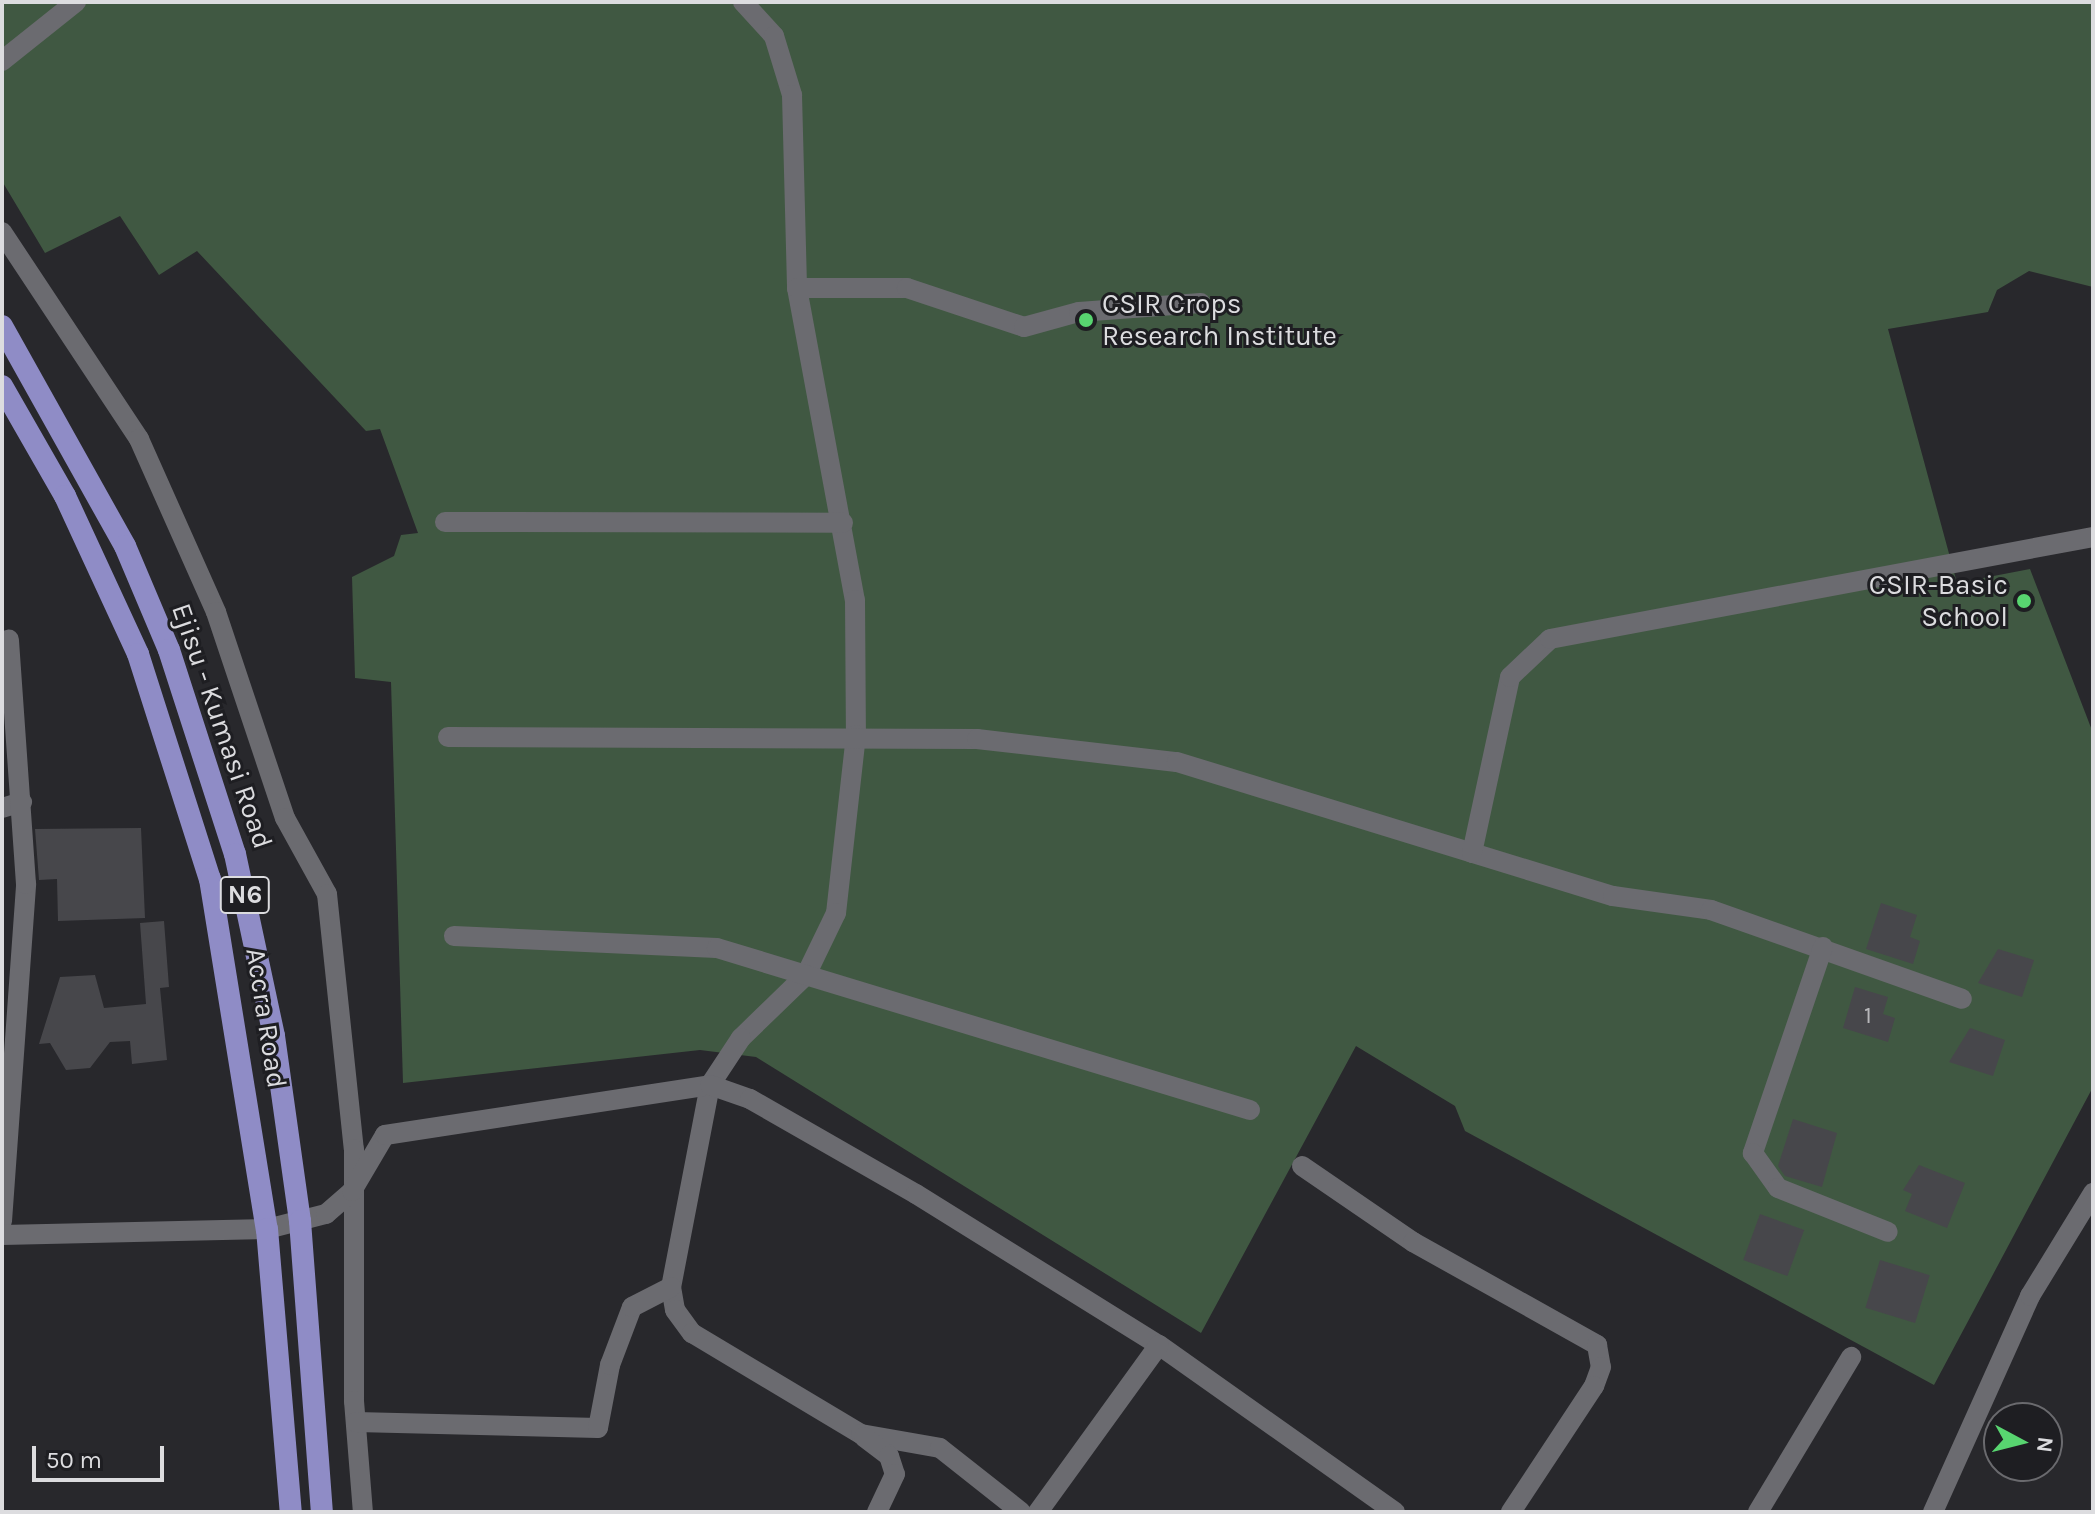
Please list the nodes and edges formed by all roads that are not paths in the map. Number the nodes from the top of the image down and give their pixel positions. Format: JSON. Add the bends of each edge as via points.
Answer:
{"nodes":[{"id":1,"x":76,"y":2,"type":"edge"},
{"id":2,"x":743,"y":2,"type":"edge"},
{"id":3,"x":2,"y":61,"type":"edge"},
{"id":4,"x":2,"y":232,"type":"edge"},
{"id":5,"x":797,"y":288,"type":"junction"},
{"id":6,"x":1201,"y":303,"type":"dead end"},
{"id":7,"x":2,"y":326,"type":"edge"},
{"id":8,"x":2,"y":386,"type":"edge"},
{"id":9,"x":445,"y":522,"type":"dead end"},
{"id":10,"x":843,"y":523,"type":"junction"},
{"id":11,"x":2093,"y":537,"type":"edge"},
{"id":12,"x":9,"y":640,"type":"dead end"},
{"id":13,"x":856,"y":735,"type":"junction"},
{"id":14,"x":448,"y":737,"type":"dead end"},
{"id":15,"x":12,"y":805,"type":"edge"},
{"id":16,"x":1472,"y":853,"type":"junction"},
{"id":17,"x":454,"y":936,"type":"dead end"},
{"id":18,"x":1823,"y":947,"type":"junction"},
{"id":19,"x":806,"y":975,"type":"junction"},
{"id":20,"x":1962,"y":999,"type":"dead end"},
{"id":21,"x":710,"y":1085,"type":"junction"},
{"id":22,"x":1250,"y":1110,"type":"dead end"},
{"id":23,"x":1302,"y":1166,"type":"dead end"},
{"id":24,"x":352,"y":1191,"type":"junction"},
{"id":25,"x":2093,"y":1193,"type":"edge"},
{"id":26,"x":2,"y":1221,"type":"edge"},
{"id":27,"x":300,"y":1221,"type":"junction"},
{"id":28,"x":267,"y":1229,"type":"junction"},
{"id":29,"x":1888,"y":1232,"type":"dead end"},
{"id":30,"x":2,"y":1235,"type":"edge"},
{"id":31,"x":671,"y":1287,"type":"junction"},
{"id":32,"x":1159,"y":1345,"type":"junction"},
{"id":33,"x":1851,"y":1357,"type":"dead end"},
{"id":34,"x":356,"y":1422,"type":"junction"},
{"id":35,"x":861,"y":1434,"type":"junction"},
{"id":36,"x":291,"y":1512,"type":"edge"},
{"id":37,"x":322,"y":1512,"type":"edge"},
{"id":38,"x":363,"y":1512,"type":"edge"},
{"id":39,"x":877,"y":1512,"type":"edge"},
{"id":40,"x":1021,"y":1512,"type":"edge"},
{"id":41,"x":1038,"y":1512,"type":"edge"},
{"id":42,"x":1395,"y":1512,"type":"edge"},
{"id":43,"x":1511,"y":1512,"type":"edge"},
{"id":44,"x":1758,"y":1512,"type":"edge"},
{"id":45,"x":1933,"y":1512,"type":"edge"}],
"edges":[{"from":1,"to":3,"type":"street"},
{"from":2,"to":5,"type":"street","via":[[774,36],[792,95]]},
{"from":4,"to":24,"type":"street","via":[[139,439],[216,612],[285,818],[327,894]]},
{"from":5,"to":6,"type":"street","via":[[907,288],[1024,327],[1079,312]]},
{"from":5,"to":10,"type":"street"},
{"from":7,"to":27,"type":"highway","name":"Ejisu - Kumasi Road","number":"N6","via":[[125,546],[209,765],[257,943]]},
{"from":8,"to":28,"type":"highway","name":"Accra Road","number":"N6","via":[[99,566],[183,783],[227,960]]},
{"from":9,"to":10,"type":"street"},
{"from":10,"to":13,"type":"street","via":[[855,600]]},
{"from":11,"to":16,"type":"street","via":[[1550,639],[1510,677]]},
{"from":12,"to":15,"type":"street"},
{"from":13,"to":14,"type":"street"},
{"from":13,"to":16,"type":"street","via":[[977,739],[1177,762]]},
{"from":13,"to":19,"type":"street","via":[[836,913]]},
{"from":15,"to":26,"type":"street","via":[[26,884]]},
{"from":16,"to":18,"type":"street","via":[[1613,896],[1711,910]]},
{"from":17,"to":19,"type":"street","via":[[668,941]]},
{"from":18,"to":20,"type":"street"},
{"from":18,"to":29,"type":"street","via":[[1753,1153],[1760,1172],[1778,1188]]},
{"from":19,"to":21,"type":"street","via":[[741,1038]]},
{"from":19,"to":22,"type":"street"},
{"from":21,"to":24,"type":"street","via":[[385,1135]]},
{"from":21,"to":31,"type":"street"},
{"from":21,"to":32,"type":"street","via":[[750,1099],[902,1186]]},
{"from":23,"to":43,"type":"street","via":[[1463,1272],[1597,1345],[1594,1386]]},
{"from":24,"to":27,"type":"street","via":[[326,1214]]},
{"from":24,"to":34,"type":"street"},
{"from":25,"to":45,"type":"street","via":[[2030,1296]]},
{"from":27,"to":28,"type":"street"},
{"from":27,"to":37,"type":"highway","name":"Ejisu - Kumasi Road","number":"N6"},
{"from":28,"to":30,"type":"street"},
{"from":28,"to":36,"type":"highway","name":"Accra Road","number":"N6"},
{"from":31,"to":34,"type":"street","via":[[632,1307],[610,1365],[598,1428]]},
{"from":31,"to":35,"type":"street","via":[[675,1310],[692,1333]]},
{"from":32,"to":41,"type":"street"},
{"from":32,"to":42,"type":"street"},
{"from":33,"to":44,"type":"street"},
{"from":34,"to":38,"type":"street"},
{"from":35,"to":39,"type":"street","via":[[889,1456],[895,1474]]},
{"from":35,"to":40,"type":"street","via":[[940,1448]]}]}
